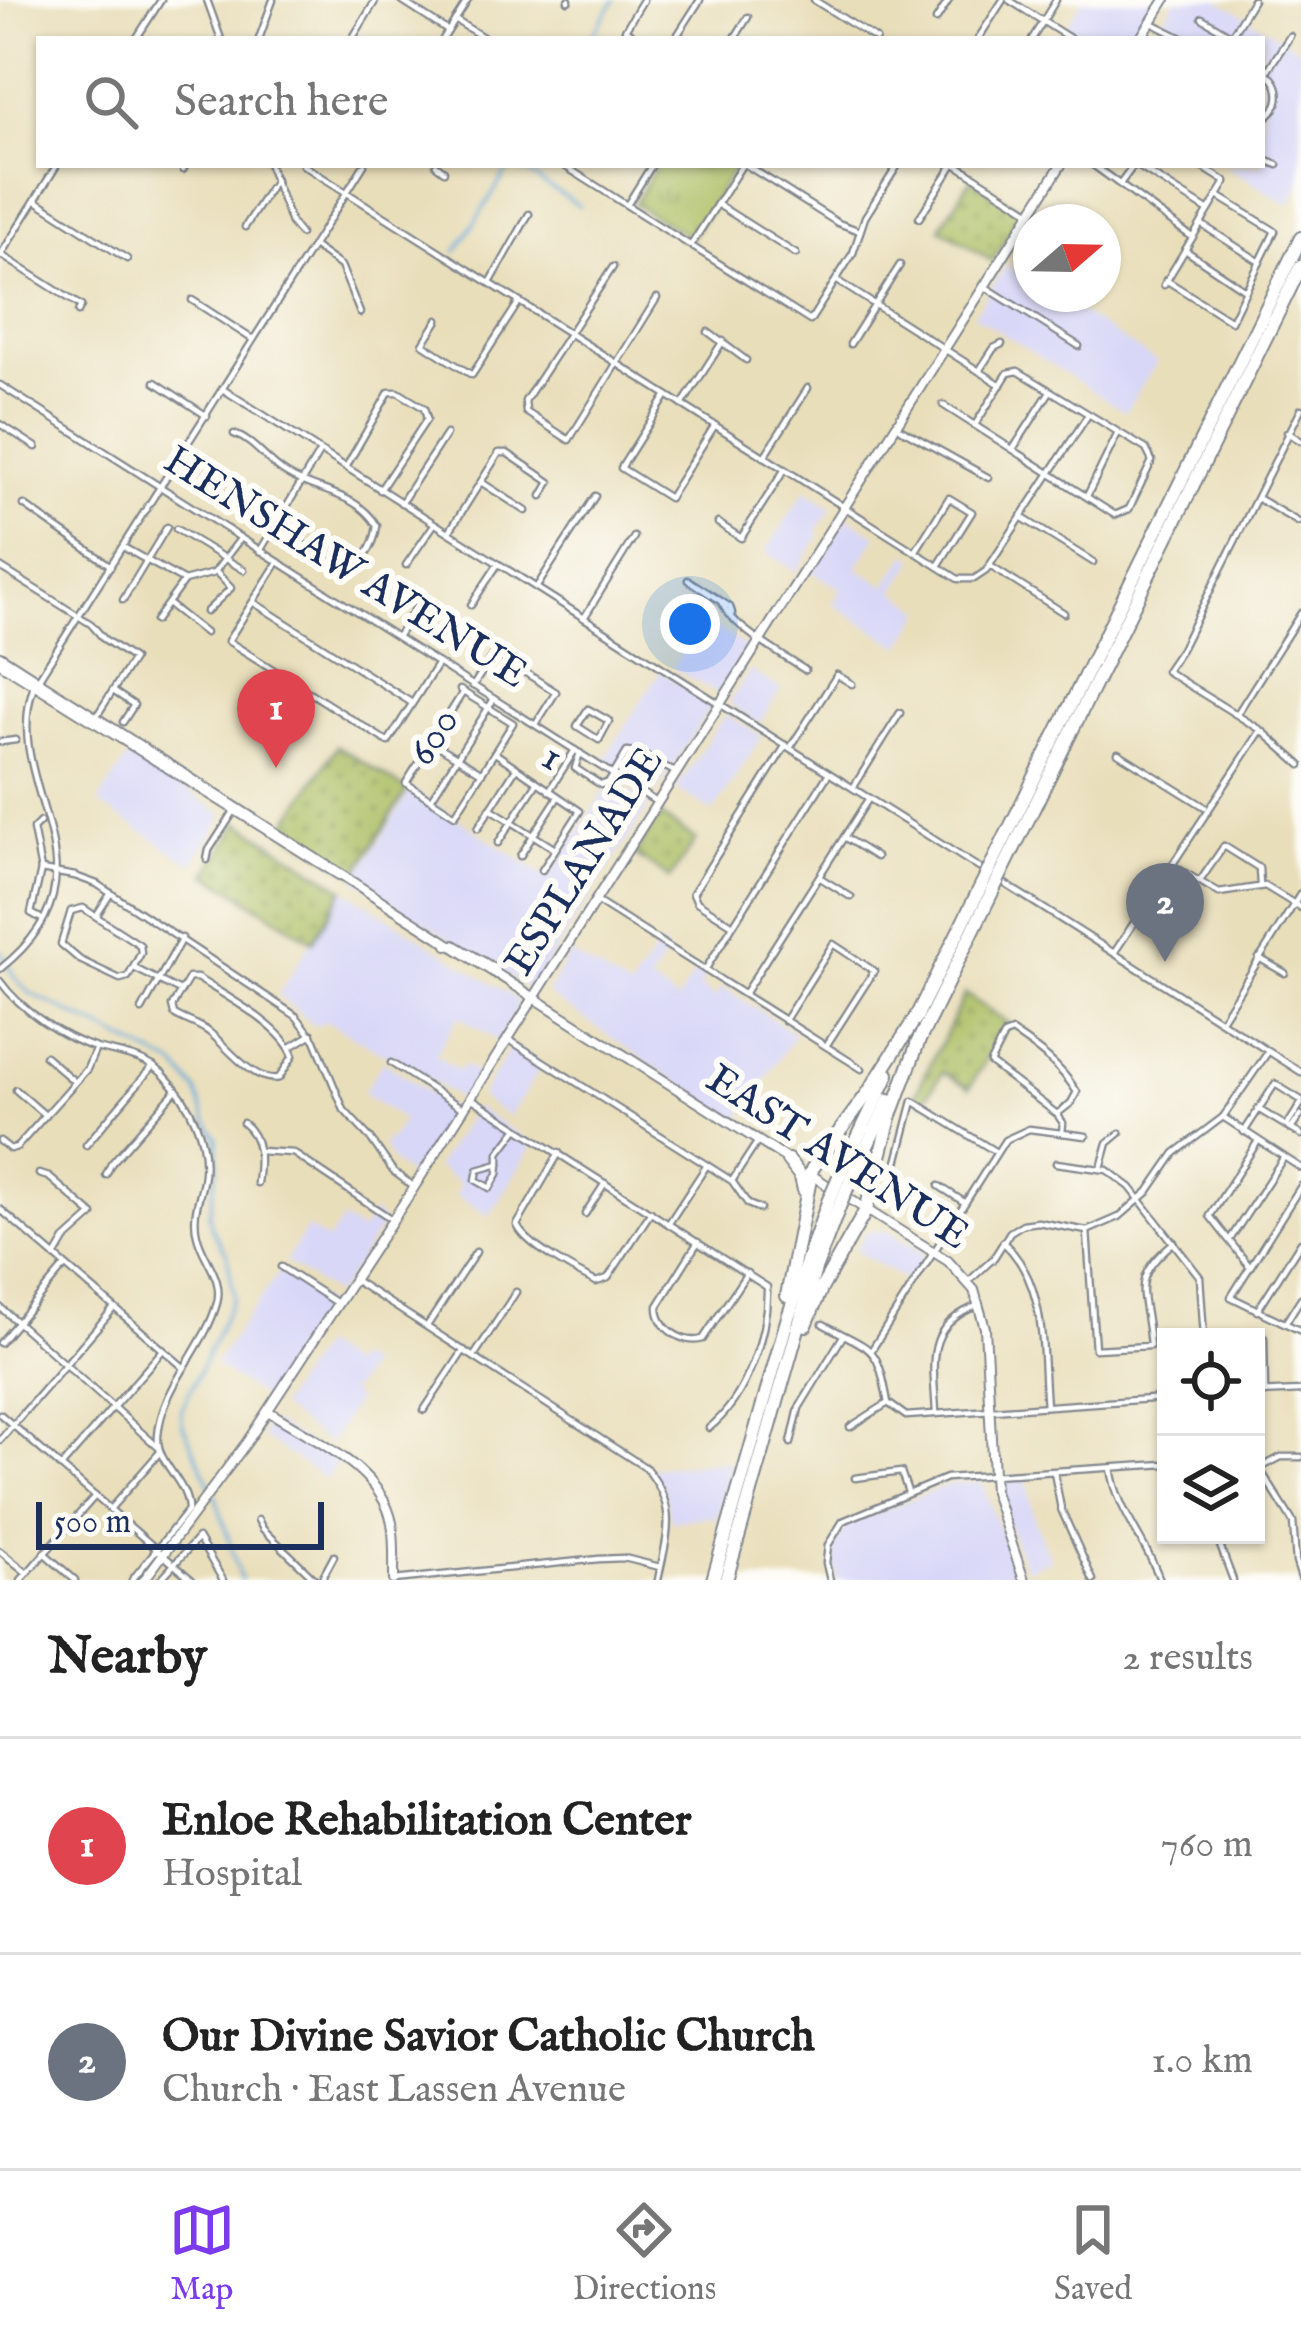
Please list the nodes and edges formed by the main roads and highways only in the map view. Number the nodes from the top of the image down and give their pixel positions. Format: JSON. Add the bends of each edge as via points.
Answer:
{"nodes":[{"id":1,"x":1165,"y":0,"type":"edge"},
{"id":2,"x":1144,"y":36,"type":"edge"},
{"id":3,"x":1059,"y":168,"type":"edge"},
{"id":4,"x":1299,"y":238,"type":"edge"},
{"id":5,"x":1301,"y":266,"type":"edge"},
{"id":6,"x":0,"y":660,"type":"edge"},
{"id":7,"x":36,"y":682,"type":"junction"},
{"id":8,"x":236,"y":809,"type":"junction"},
{"id":9,"x":999,"y":864,"type":"junction"},
{"id":10,"x":987,"y":889,"type":"junction"},
{"id":11,"x":534,"y":998,"type":"junction"},
{"id":12,"x":917,"y":1014,"type":"junction"},
{"id":13,"x":919,"y":1040,"type":"junction"},
{"id":14,"x":788,"y":1160,"type":"junction"},
{"id":15,"x":811,"y":1174,"type":"junction"},
{"id":16,"x":843,"y":1182,"type":"junction"},
{"id":17,"x":833,"y":1204,"type":"junction"},
{"id":18,"x":866,"y":1210,"type":"junction"},
{"id":19,"x":799,"y":1233,"type":"junction"},
{"id":20,"x":773,"y":1368,"type":"junction"},
{"id":21,"x":779,"y":1393,"type":"junction"},
{"id":22,"x":268,"y":1412,"type":"junction"},
{"id":23,"x":758,"y":1443,"type":"junction"},
{"id":24,"x":751,"y":1470,"type":"junction"},
{"id":25,"x":144,"y":1580,"type":"edge"},
{"id":26,"x":394,"y":1580,"type":"edge"},
{"id":27,"x":713,"y":1580,"type":"edge"},
{"id":28,"x":726,"y":1580,"type":"edge"},
{"id":29,"x":1024,"y":1580,"type":"edge"}],
"edges":[{"from":1,"to":2,"type":"main road"},
{"from":3,"to":11,"type":"main road","name":"ESPLANADE"},
{"from":4,"to":9,"type":"highway"},
{"from":5,"to":9,"type":"highway"},
{"from":6,"to":7,"type":"main road"},
{"from":7,"to":8,"type":"main road"},
{"from":7,"to":8,"type":"main road"},
{"from":8,"to":11,"type":"main road","name":"EAST AVENUE"},
{"from":9,"to":10,"type":"highway","bridge":true},
{"from":10,"to":12,"type":"highway"},
{"from":10,"to":13,"type":"highway"},
{"from":11,"to":14,"type":"main road","name":"EAST AVENUE"},
{"from":11,"to":22,"type":"main road","name":"ESPLANADE"},
{"from":12,"to":15,"type":"highway"},
{"from":12,"to":16,"type":"highway"},
{"from":13,"to":16,"type":"highway"},
{"from":13,"to":18,"type":"highway"},
{"from":14,"to":15,"type":"main road","name":"EAST AVENUE"},
{"from":14,"to":19,"type":"highway","via":[[804,1184]]},
{"from":15,"to":18,"type":"main road","name":"EAST AVENUE"},
{"from":15,"to":19,"type":"highway"},
{"from":16,"to":17,"type":"highway","bridge":true},
{"from":17,"to":20,"type":"highway","via":[[803,1268]]},
{"from":17,"to":21,"type":"highway"},
{"from":18,"to":21,"type":"highway","via":[[821,1289]]},
{"from":18,"to":29,"type":"main road","name":"EAST AVENUE","via":[[932,1251],[980,1304],[993,1474]]},
{"from":19,"to":20,"type":"highway"},
{"from":20,"to":23,"type":"highway"},
{"from":21,"to":23,"type":"highway"},
{"from":22,"to":25,"type":"main road","name":"ESPLANADE"},
{"from":22,"to":26,"type":"main road","via":[[376,1489],[392,1523]]},
{"from":23,"to":24,"type":"highway"},
{"from":24,"to":27,"type":"highway"},
{"from":24,"to":28,"type":"highway"}]}
